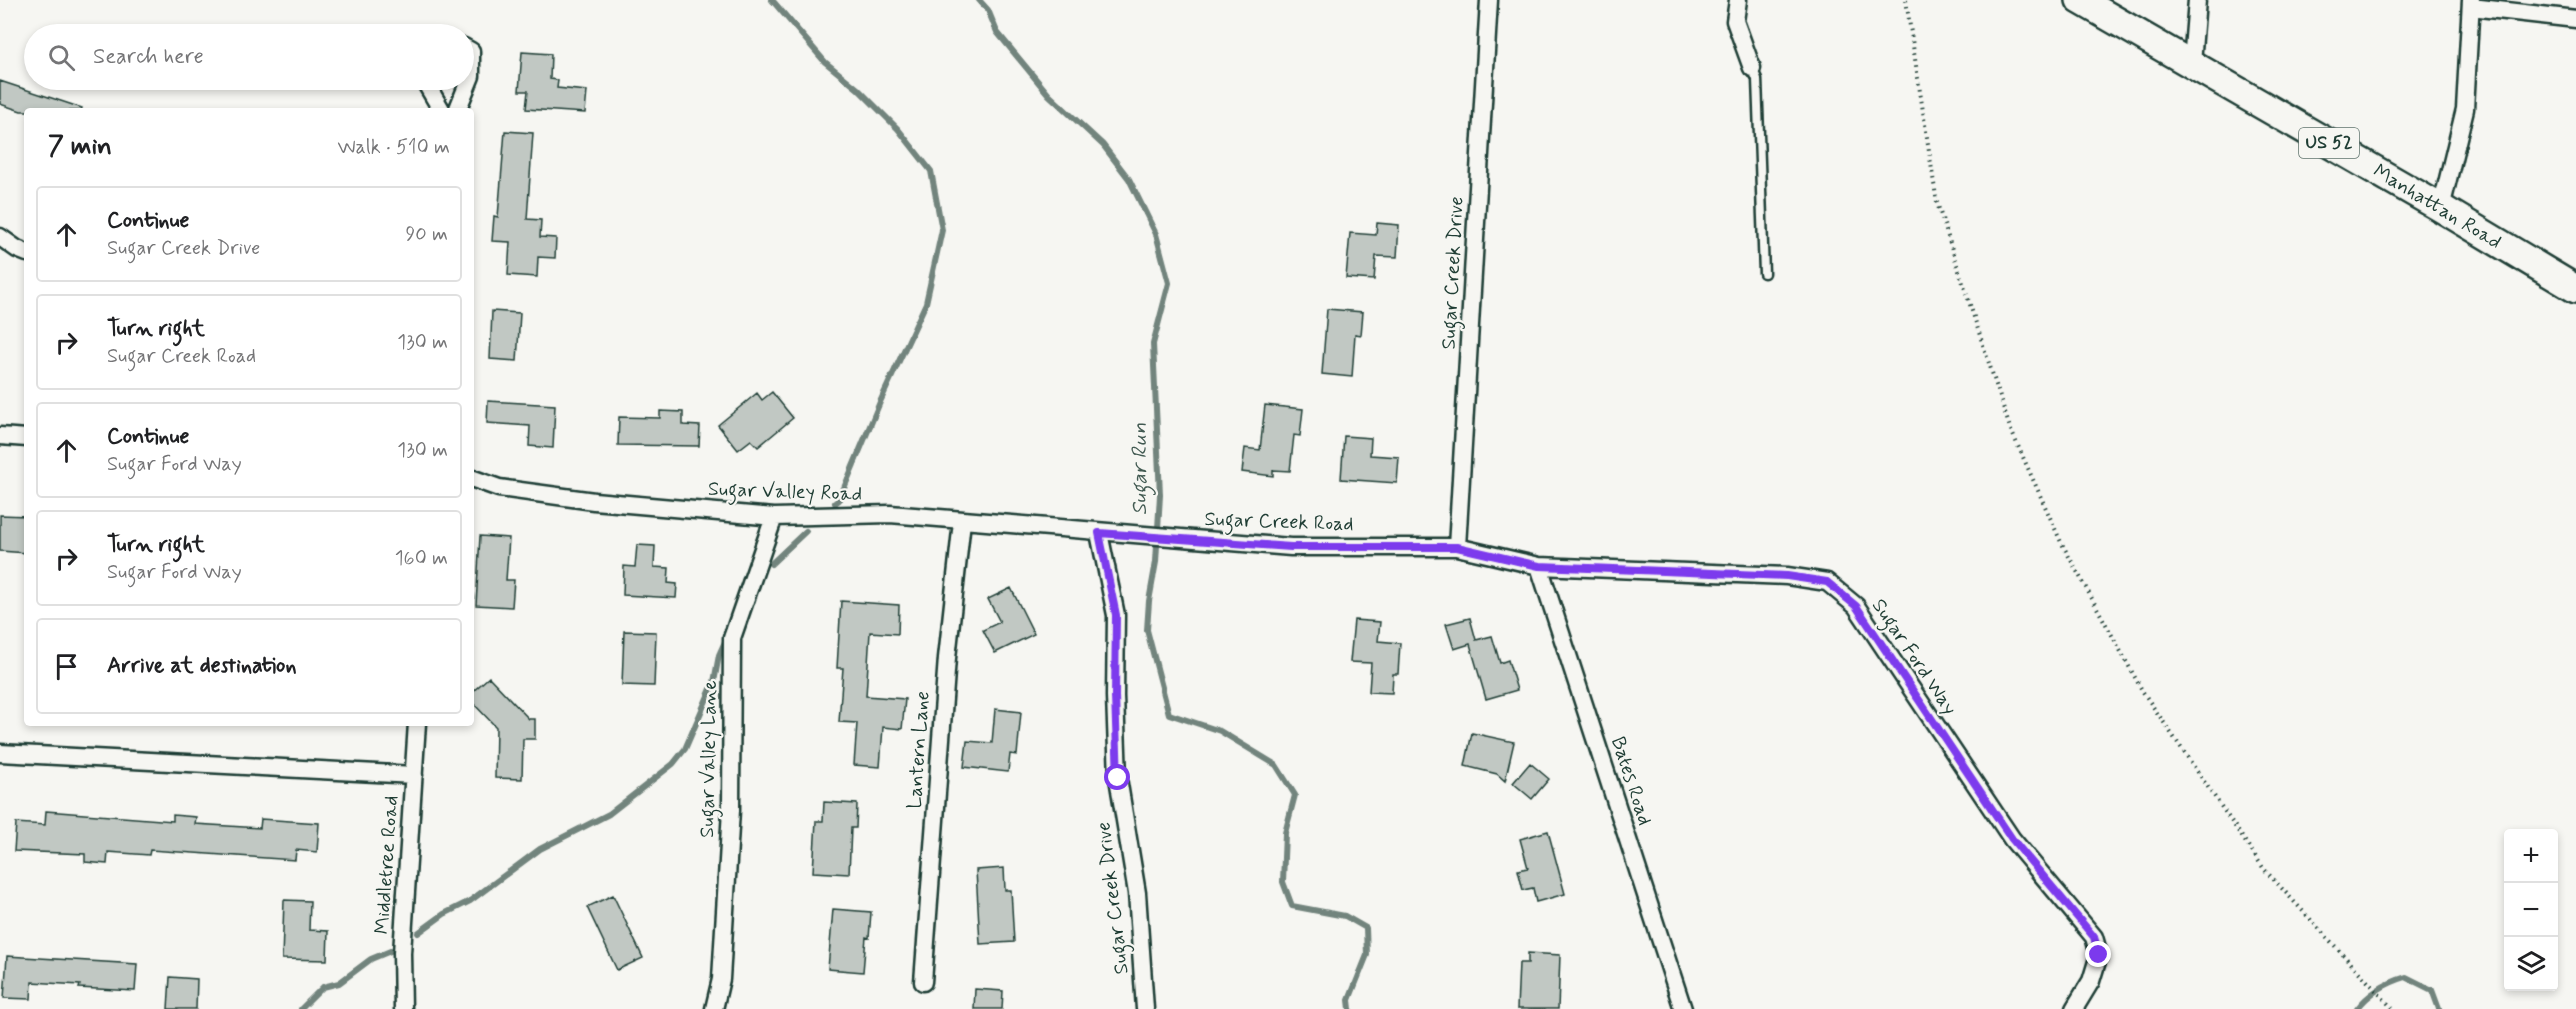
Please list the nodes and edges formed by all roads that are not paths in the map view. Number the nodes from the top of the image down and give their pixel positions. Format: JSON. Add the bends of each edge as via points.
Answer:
{"nodes":[{"id":1,"x":1489,"y":0,"type":"edge"},
{"id":2,"x":1738,"y":0,"type":"edge"},
{"id":3,"x":2080,"y":0,"type":"edge"},
{"id":4,"x":2197,"y":0,"type":"edge"},
{"id":5,"x":2471,"y":3,"type":"edge"},
{"id":6,"x":2576,"y":19,"type":"edge"},
{"id":7,"x":2192,"y":63,"type":"junction"},
{"id":8,"x":1752,"y":68,"type":"joint"},
{"id":9,"x":430,"y":90,"type":"edge"},
{"id":10,"x":465,"y":90,"type":"edge"},
{"id":11,"x":440,"y":108,"type":"edge"},
{"id":12,"x":458,"y":108,"type":"edge"},
{"id":13,"x":2441,"y":208,"type":"junction"},
{"id":14,"x":0,"y":237,"type":"edge"},
{"id":15,"x":24,"y":252,"type":"edge"},
{"id":16,"x":1764,"y":273,"type":"dead end"},
{"id":17,"x":2573,"y":284,"type":"edge"},
{"id":18,"x":0,"y":436,"type":"edge"},
{"id":19,"x":24,"y":438,"type":"edge"},
{"id":20,"x":474,"y":479,"type":"edge"},
{"id":21,"x":774,"y":517,"type":"junction"},
{"id":22,"x":962,"y":520,"type":"junction"},
{"id":23,"x":1099,"y":533,"type":"junction"},
{"id":24,"x":1457,"y":547,"type":"junction"},
{"id":25,"x":1539,"y":566,"type":"junction"},
{"id":26,"x":417,"y":726,"type":"edge"},
{"id":27,"x":0,"y":753,"type":"edge"},
{"id":28,"x":414,"y":775,"type":"junction"},
{"id":29,"x":922,"y":982,"type":"dead end"},
{"id":30,"x":403,"y":1009,"type":"edge"},
{"id":31,"x":714,"y":1009,"type":"edge"},
{"id":32,"x":1145,"y":1009,"type":"edge"},
{"id":33,"x":1683,"y":1009,"type":"edge"},
{"id":34,"x":2074,"y":1009,"type":"edge"}],
"edges":[{"from":1,"to":24,"type":"street","name":"Sugar Creek Drive"},
{"from":2,"to":8,"type":"street","via":[[1736,21]]},
{"from":3,"to":7,"type":"main road","name":"Manhattan Road","number":"US 52"},
{"from":4,"to":7,"type":"street"},
{"from":5,"to":6,"type":"street"},
{"from":5,"to":13,"type":"street","via":[[2465,108]]},
{"from":7,"to":13,"type":"main road","name":"Manhattan Road","number":"US 52"},
{"from":8,"to":16,"type":"lane","via":[[1757,79]]},
{"from":9,"to":11,"type":"street"},
{"from":10,"to":12,"type":"street"},
{"from":13,"to":17,"type":"main road","name":"Manhattan Road","number":"US 52"},
{"from":14,"to":15,"type":"street"},
{"from":18,"to":19,"type":"street"},
{"from":20,"to":21,"type":"street","name":"Sugar Valley Road","via":[[499,488],[594,501]]},
{"from":21,"to":22,"type":"street","name":"Sugar Valley Road","via":[[890,514]]},
{"from":21,"to":31,"type":"street","name":"Sugar Valley Lane","via":[[732,638],[731,810],[721,979]]},
{"from":22,"to":23,"type":"street","name":"Sugar Valley Road"},
{"from":22,"to":29,"type":"street","name":"Lantern Lane","via":[[947,658]]},
{"from":23,"to":24,"type":"street","name":"Sugar Creek Road","via":[[1291,547]]},
{"from":23,"to":32,"type":"street","name":"Sugar Creek Drive","via":[[1116,615],[1118,778],[1137,892]]},
{"from":24,"to":25,"type":"street","name":"Sugar Ford Way"},
{"from":25,"to":33,"type":"street","name":"Bates Road"},
{"from":25,"to":34,"type":"street","name":"Sugar Ford Way","via":[[1787,576],[1827,582],[1856,606],[2012,839],[2094,937],[2099,955],[2091,981]]},
{"from":26,"to":28,"type":"street","name":"Middletree Road"},
{"from":27,"to":28,"type":"street"},
{"from":28,"to":30,"type":"street","name":"Middletree Road","via":[[402,953]]}]}
